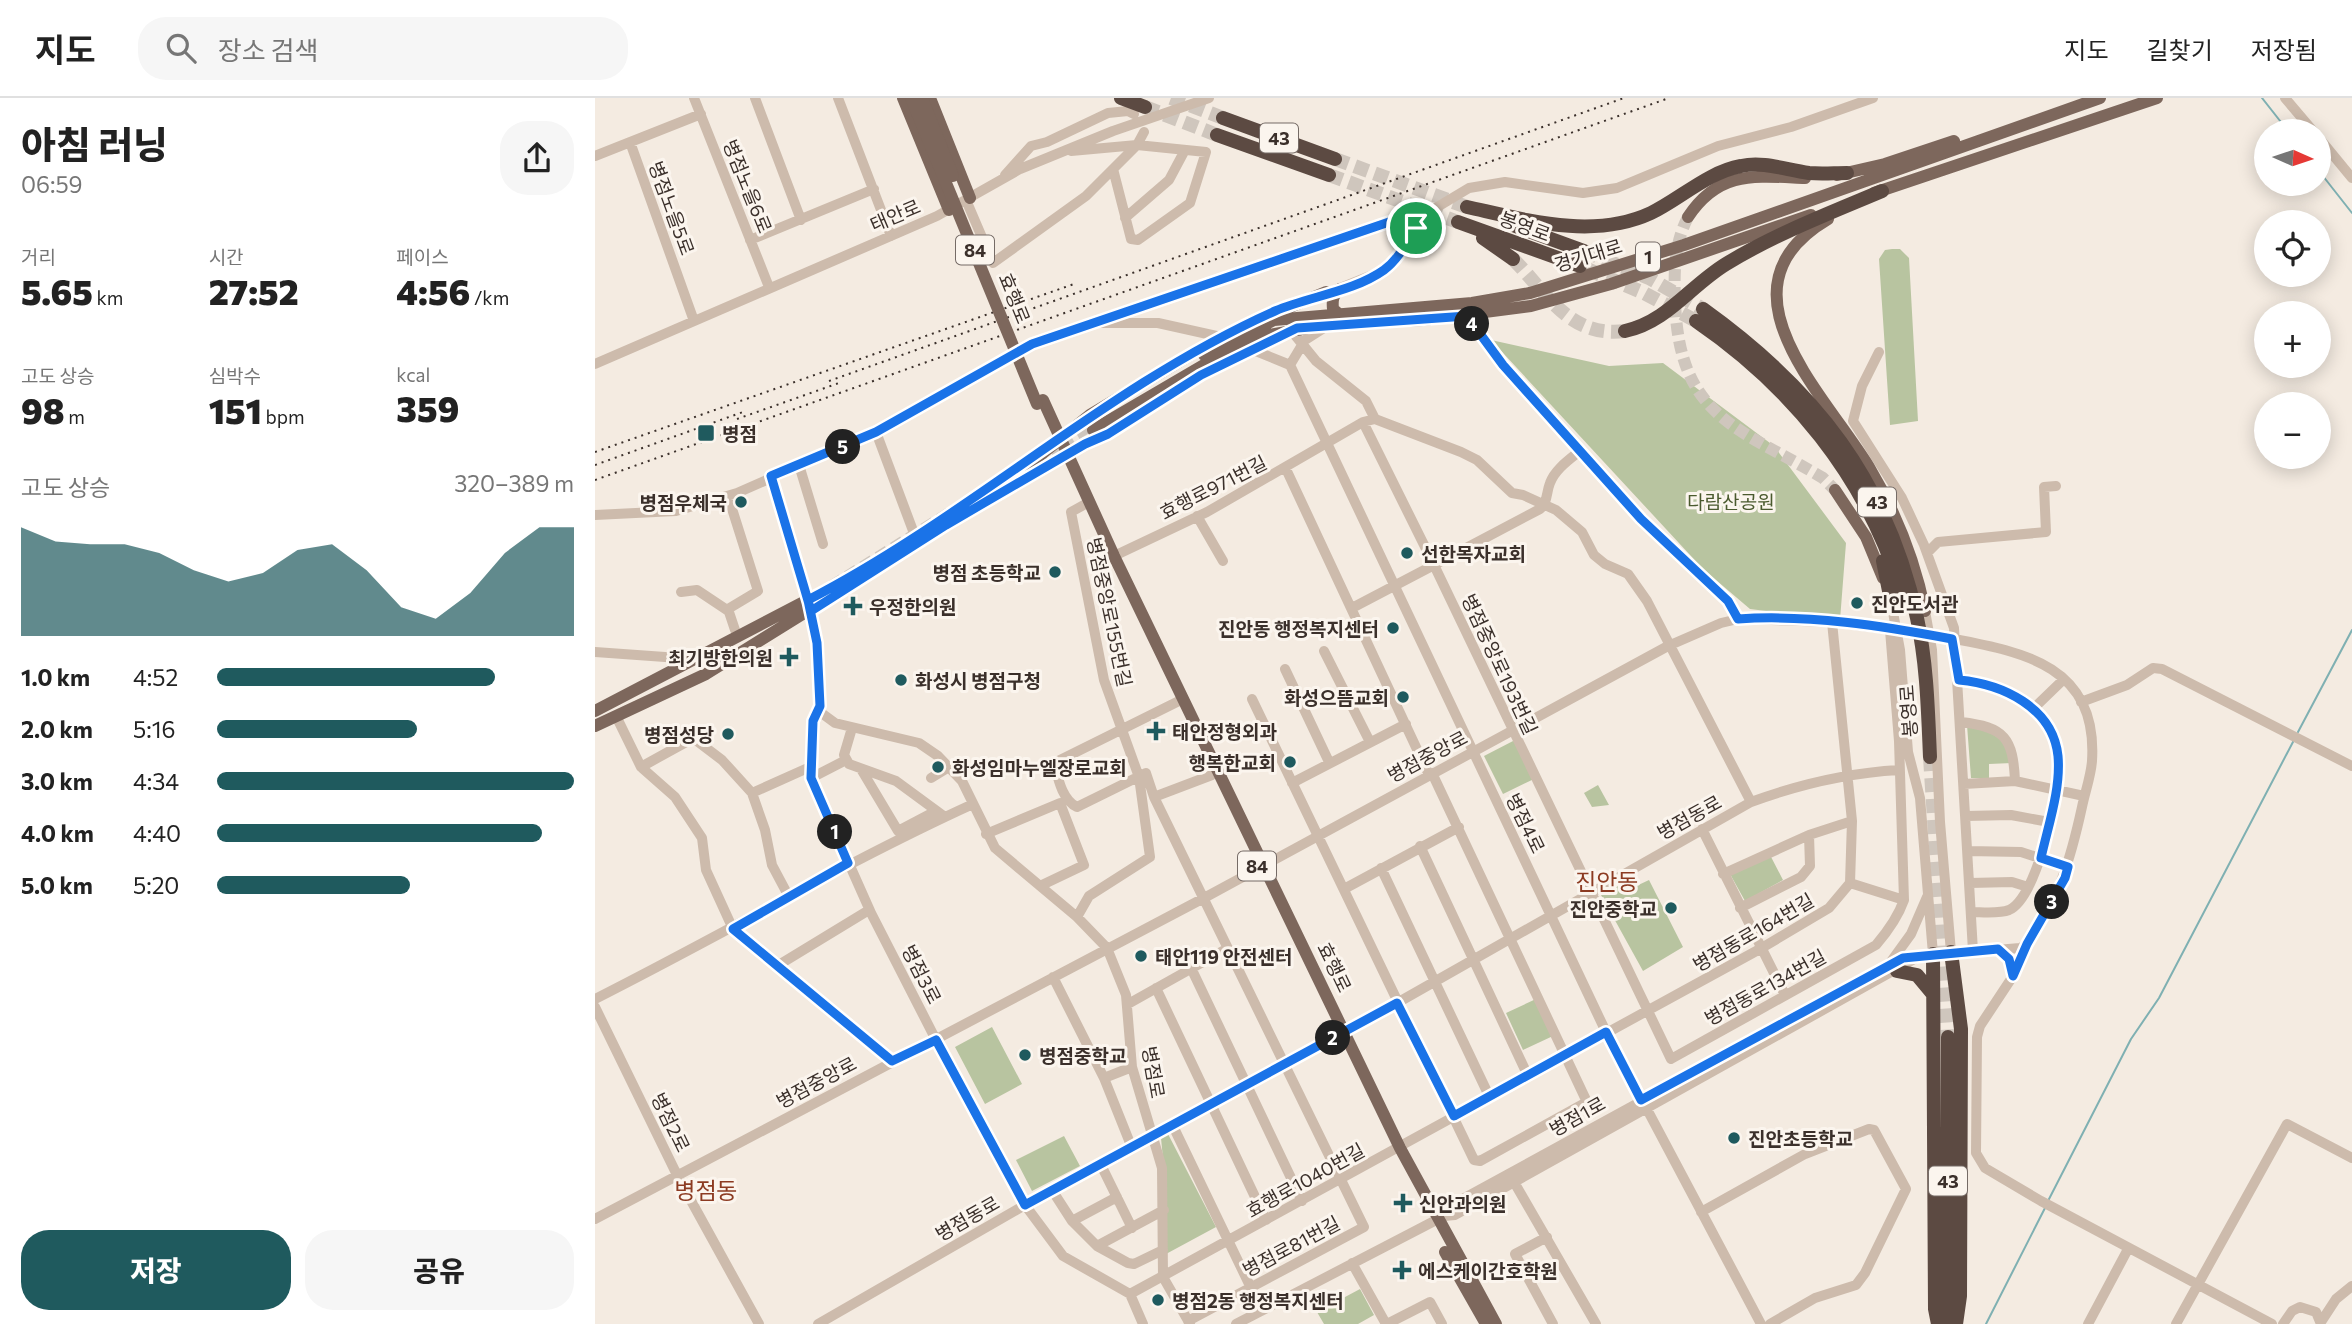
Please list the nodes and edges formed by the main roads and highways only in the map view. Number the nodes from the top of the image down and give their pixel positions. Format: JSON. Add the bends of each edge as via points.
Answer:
{"nodes":[{"id":1,"x":903,"y":98,"type":"edge"},
{"id":2,"x":911,"y":98,"type":"edge"},
{"id":3,"x":922,"y":98,"type":"edge"},
{"id":4,"x":930,"y":98,"type":"edge"},
{"id":5,"x":1121,"y":98,"type":"edge"},
{"id":6,"x":2100,"y":98,"type":"edge"},
{"id":7,"x":2157,"y":98,"type":"edge"},
{"id":8,"x":1139,"y":110,"type":"tunnel mouth"},
{"id":9,"x":1223,"y":118,"type":"tunnel mouth"},
{"id":10,"x":2007,"y":131,"type":"junction"},
{"id":11,"x":1217,"y":135,"type":"tunnel mouth"},
{"id":12,"x":1335,"y":159,"type":"tunnel mouth"},
{"id":13,"x":1847,"y":173,"type":"junction"},
{"id":14,"x":1329,"y":175,"type":"tunnel mouth"},
{"id":15,"x":1882,"y":191,"type":"junction"},
{"id":16,"x":968,"y":199,"type":"road end"},
{"id":17,"x":1849,"y":205,"type":"junction"},
{"id":18,"x":949,"y":209,"type":"road end"},
{"id":19,"x":1688,"y":217,"type":"tunnel mouth"},
{"id":20,"x":1584,"y":251,"type":"tunnel mouth"},
{"id":21,"x":1513,"y":259,"type":"tunnel mouth"},
{"id":22,"x":1580,"y":267,"type":"tunnel mouth"},
{"id":23,"x":1340,"y":289,"type":"road end"},
{"id":24,"x":1326,"y":292,"type":"road end"},
{"id":25,"x":1700,"y":315,"type":"tunnel mouth"},
{"id":26,"x":1335,"y":319,"type":"junction"},
{"id":27,"x":1274,"y":320,"type":"junction"},
{"id":28,"x":1254,"y":323,"type":"junction"},
{"id":29,"x":1292,"y":329,"type":"junction"},
{"id":30,"x":1625,"y":331,"type":"tunnel mouth"},
{"id":31,"x":1040,"y":402,"type":"junction"},
{"id":32,"x":1057,"y":440,"type":"junction"},
{"id":33,"x":1064,"y":456,"type":"junction"},
{"id":34,"x":1835,"y":489,"type":"tunnel mouth"},
{"id":35,"x":1086,"y":503,"type":"junction"},
{"id":36,"x":1873,"y":508,"type":"junction"},
{"id":37,"x":1890,"y":596,"type":"joint"},
{"id":38,"x":810,"y":605,"type":"junction"},
{"id":39,"x":1925,"y":611,"type":"joint"},
{"id":40,"x":784,"y":618,"type":"junction"},
{"id":41,"x":1180,"y":700,"type":"junction"},
{"id":42,"x":595,"y":712,"type":"edge"},
{"id":43,"x":595,"y":723,"type":"edge"},
{"id":44,"x":1261,"y":868,"type":"junction"},
{"id":45,"x":1951,"y":952,"type":"road end"},
{"id":46,"x":1933,"y":954,"type":"road end"},
{"id":47,"x":1893,"y":968,"type":"road end"},
{"id":48,"x":1933,"y":994,"type":"junction"},
{"id":49,"x":1961,"y":1029,"type":"junction"},
{"id":50,"x":1933,"y":1034,"type":"junction"},
{"id":51,"x":1948,"y":1037,"type":"tunnel mouth"},
{"id":52,"x":1436,"y":1220,"type":"junction"},
{"id":53,"x":1486,"y":1324,"type":"edge"},
{"id":54,"x":1496,"y":1324,"type":"edge"},
{"id":55,"x":1938,"y":1324,"type":"edge"},
{"id":56,"x":1948,"y":1324,"type":"edge"},
{"id":57,"x":1956,"y":1324,"type":"edge"}],
"edges":[{"from":1,"to":18,"type":"main road"},
{"from":2,"to":31,"type":"main road","name":"효행로","number":"84","bridge":true},
{"from":3,"to":31,"type":"main road","number":"84","bridge":true},
{"from":4,"to":16,"type":"main road"},
{"from":5,"to":8,"type":"highway"},
{"from":6,"to":10,"type":"main road","name":"경기대로","number":"1"},
{"from":7,"to":15,"type":"main road","name":"경기대로","number":"1"},
{"from":9,"to":12,"type":"highway","number":"43"},
{"from":10,"to":13,"type":"main road","via":[[1964,138]]},
{"from":10,"to":26,"type":"main road","name":"경기대로","number":"1","via":[[1529,293]]},
{"from":11,"to":14,"type":"highway","number":"43"},
{"from":13,"to":19,"type":"main road","via":[[1739,178],[1707,194]]},
{"from":13,"to":20,"type":"highway","name":"봉영로","via":[[1742,165],[1650,213],[1596,227],[1467,208]]},
{"from":15,"to":17,"type":"highway"},
{"from":15,"to":26,"type":"main road","name":"경기대로","number":"1","via":[[1611,284],[1531,306],[1467,316]]},
{"from":17,"to":30,"type":"highway","via":[[1741,255],[1658,319]]},
{"from":17,"to":39,"type":"main road","via":[[1808,231],[1782,264],[1776,297],[1781,329],[1802,372],[1871,470],[1918,577]]},
{"from":21,"to":22,"type":"highway","name":"봉영로","via":[[1458,222]]},
{"from":23,"to":26,"type":"main road","via":[[1333,295]]},
{"from":24,"to":28,"type":"main road"},
{"from":25,"to":36,"type":"highway","name":"봉영로","number":"43","via":[[1775,364],[1804,394],[1840,442]]},
{"from":26,"to":27,"type":"main road","name":"경기대로","number":"1"},
{"from":26,"to":29,"type":"main road","name":"경기대로","number":"1"},
{"from":27,"to":28,"type":"main road"},
{"from":27,"to":29,"type":"main road","name":"경기대로","number":"1","via":[[1220,346],[1092,428],[1237,346]]},
{"from":28,"to":32,"type":"main road","via":[[1221,337],[1090,415]]},
{"from":29,"to":33,"type":"main road","name":"경기대로","via":[[1174,390],[1108,434]]},
{"from":31,"to":32,"type":"main road","name":"효행로","number":"84"},
{"from":32,"to":33,"type":"main road","name":"효행로","number":"84"},
{"from":32,"to":38,"type":"main road","via":[[998,484]]},
{"from":33,"to":35,"type":"main road","name":"효행로","number":"84"},
{"from":33,"to":38,"type":"main road","name":"경기대로"},
{"from":34,"to":37,"type":"main road","via":[[1866,537]]},
{"from":35,"to":41,"type":"main road","name":"효행로","number":"84"},
{"from":35,"to":41,"type":"main road","name":"효행로","number":"84"},
{"from":36,"to":36,"type":"highway","name":"봉영로","number":"43","via":[[1902,596],[1930,757],[1917,620],[1896,544]]},
{"from":36,"to":37,"type":"highway"},
{"from":36,"to":39,"type":"highway","via":[[1902,548]]},
{"from":38,"to":40,"type":"main road"},
{"from":40,"to":42,"type":"main road"},
{"from":40,"to":42,"type":"main road"},
{"from":40,"to":43,"type":"main road","via":[[691,675]]},
{"from":40,"to":43,"type":"main road","via":[[706,674],[617,718]]},
{"from":41,"to":44,"type":"main road","name":"효행로","number":"84"},
{"from":41,"to":44,"type":"main road","name":"효행로","number":"84","via":[[1212,775]]},
{"from":44,"to":52,"type":"main road","name":"효행로","number":"84","via":[[1397,1150]]},
{"from":45,"to":49,"type":"highway"},
{"from":46,"to":48,"type":"highway"},
{"from":47,"to":48,"type":"highway","via":[[1917,975]]},
{"from":48,"to":50,"type":"highway"},
{"from":49,"to":50,"type":"highway","via":[[1943,1024]]},
{"from":49,"to":57,"type":"highway","via":[[1960,1296]]},
{"from":50,"to":55,"type":"highway"},
{"from":51,"to":56,"type":"highway","number":"43"},
{"from":52,"to":53,"type":"main road","name":"효행로","number":"84"},
{"from":52,"to":54,"type":"main road","name":"효행로","number":"84"}]}
